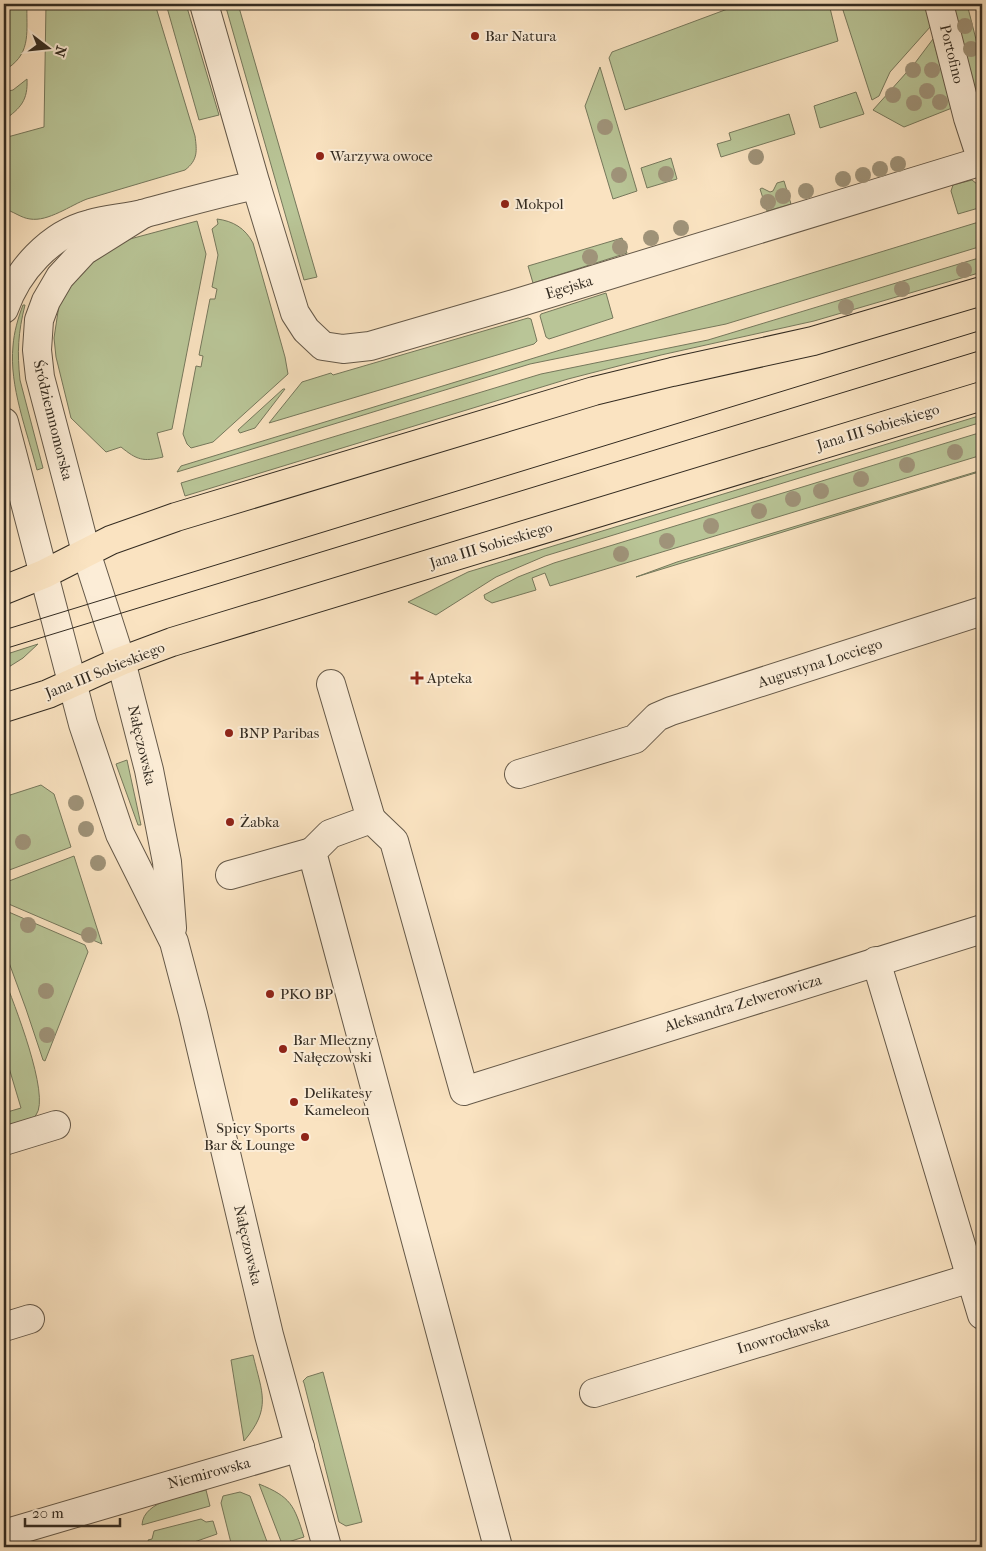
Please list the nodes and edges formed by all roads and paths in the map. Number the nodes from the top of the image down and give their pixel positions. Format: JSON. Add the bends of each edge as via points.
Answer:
{"nodes":[{"id":1,"x":204,"y":4,"type":"edge"},
{"id":2,"x":939,"y":4,"type":"edge"},
{"id":3,"x":982,"y":161,"type":"edge"},
{"id":4,"x":256,"y":185,"type":"junction"},
{"id":5,"x":143,"y":214,"type":"junction"},
{"id":6,"x":982,"y":291,"type":"edge"},
{"id":7,"x":4,"y":309,"type":"edge"},
{"id":8,"x":982,"y":396,"type":"edge"},
{"id":9,"x":4,"y":422,"type":"edge"},
{"id":10,"x":86,"y":552,"type":"junction"},
{"id":11,"x":44,"y":574,"type":"junction"},
{"id":12,"x":4,"y":590,"type":"edge"},
{"id":13,"x":982,"y":610,"type":"edge"},
{"id":14,"x":121,"y":661,"type":"junction"},
{"id":15,"x":73,"y":684,"type":"junction"},
{"id":16,"x":331,"y":684,"type":"dead end"},
{"id":17,"x":4,"y":708,"type":"edge"},
{"id":18,"x":519,"y":774,"type":"dead end"},
{"id":19,"x":371,"y":819,"type":"junction"},
{"id":20,"x":312,"y":852,"type":"junction"},
{"id":21,"x":230,"y":875,"type":"dead end"},
{"id":22,"x":982,"y":929,"type":"edge"},
{"id":23,"x":174,"y":942,"type":"junction"},
{"id":24,"x":876,"y":961,"type":"junction"},
{"id":25,"x":56,"y":1125,"type":"dead end"},
{"id":26,"x":4,"y":1141,"type":"edge"},
{"id":27,"x":971,"y":1278,"type":"junction"},
{"id":28,"x":982,"y":1315,"type":"edge"},
{"id":29,"x":594,"y":1393,"type":"dead end"},
{"id":30,"x":300,"y":1446,"type":"junction"},
{"id":31,"x":4,"y":1534,"type":"edge"},
{"id":32,"x":326,"y":1547,"type":"edge"},
{"id":33,"x":498,"y":1547,"type":"edge"}],
"edges":[{"from":1,"to":4,"type":"street"},
{"from":2,"to":3,"type":"street","name":"Portofino"},
{"from":3,"to":4,"type":"street","name":"Egejska","via":[[459,320],[370,346],[343,349],[323,346],[306,330],[295,313]]},
{"from":4,"to":5,"type":"street","name":"Śródziemnomorska"},
{"from":5,"to":7,"type":"street","name":"Śródziemnomorska","via":[[88,224],[67,233],[40,253],[20,274]]},
{"from":5,"to":10,"type":"street","name":"Śródziemnomorska","via":[[84,251],[70,265],[53,287],[39,320],[36,350],[40,377]]},
{"from":6,"to":10,"type":"main road","via":[[842,333],[637,380],[534,408],[176,517]]},
{"from":8,"to":14,"type":"main road","name":"Jana III Sobieskiego","via":[[179,640]]},
{"from":9,"to":11,"type":"street"},
{"from":10,"to":11,"type":"main road"},
{"from":10,"to":14,"type":"street","name":"Nałęczowska"},
{"from":11,"to":12,"type":"main road"},
{"from":11,"to":15,"type":"street","name":"Nałęczowska"},
{"from":13,"to":18,"type":"street","name":"Augustyna Locciego","via":[[657,717],[635,739]]},
{"from":14,"to":15,"type":"main road","name":"Jana III Sobieskiego"},
{"from":14,"to":23,"type":"street","name":"Nałęczowska","via":[[168,862]]},
{"from":15,"to":17,"type":"main road","name":"Jana III Sobieskiego"},
{"from":15,"to":23,"type":"street","name":"Nałęczowska","via":[[90,748],[118,828]]},
{"from":16,"to":19,"type":"street"},
{"from":19,"to":20,"type":"street","via":[[330,834]]},
{"from":19,"to":24,"type":"street","name":"Aleksandra Zelwerowicza","via":[[394,841],[464,1091]]},
{"from":20,"to":21,"type":"street"},
{"from":20,"to":33,"type":"street"},
{"from":22,"to":24,"type":"street","name":"Aleksandra Zelwerowicza"},
{"from":23,"to":30,"type":"street","name":"Nałęczowska","via":[[269,1335]]},
{"from":24,"to":27,"type":"street"},
{"from":25,"to":26,"type":"street"},
{"from":27,"to":28,"type":"street"},
{"from":27,"to":29,"type":"street","name":"Inowrocławska"},
{"from":30,"to":31,"type":"street","name":"Niemirowska"},
{"from":30,"to":32,"type":"street","name":"Nałęczowska"}]}
